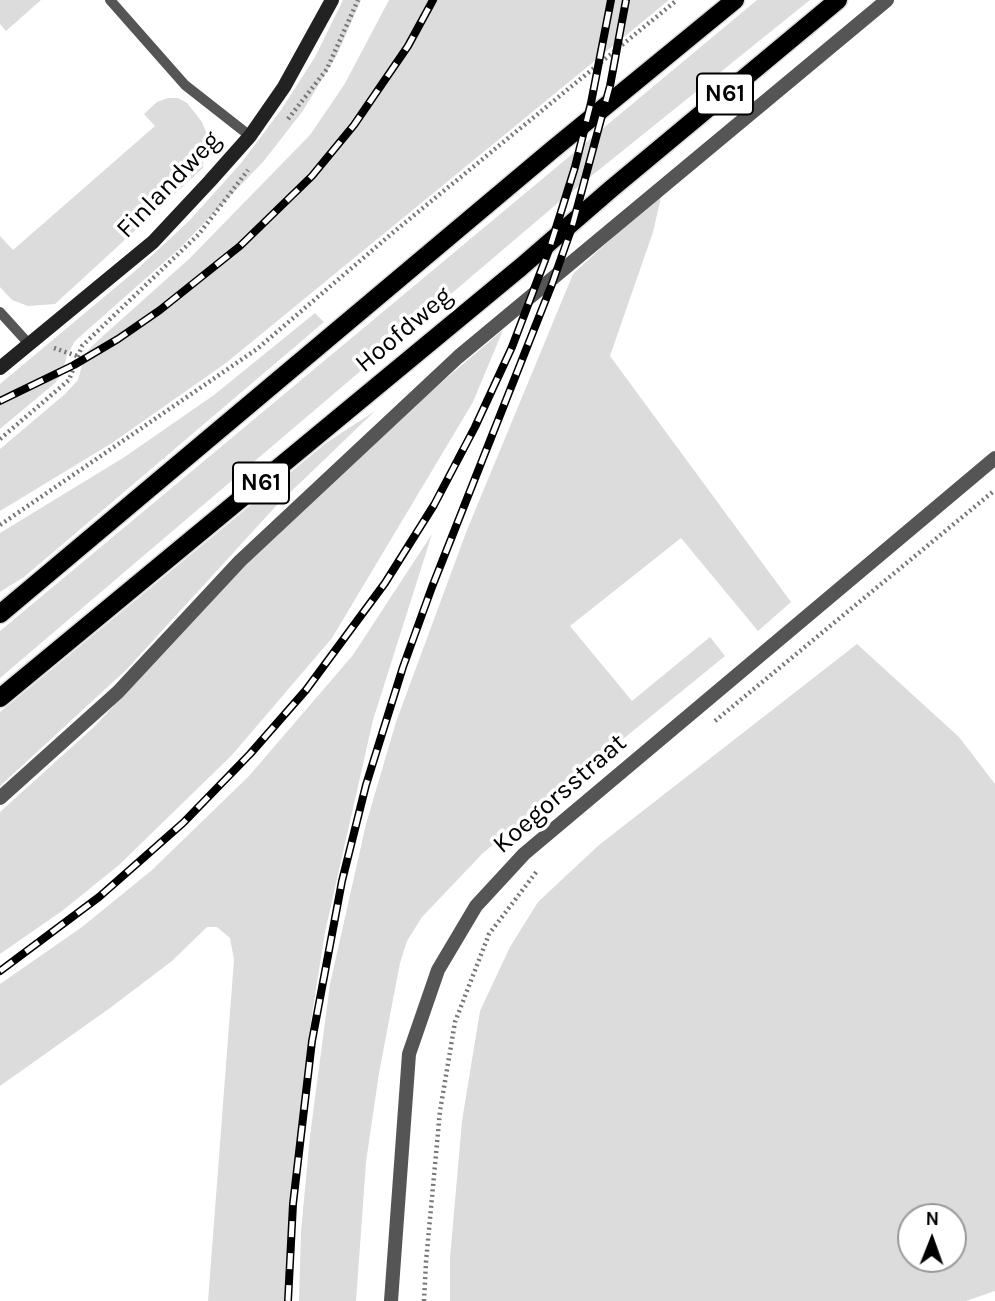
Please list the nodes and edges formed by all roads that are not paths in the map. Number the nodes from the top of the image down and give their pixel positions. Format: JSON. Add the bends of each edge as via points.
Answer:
{"nodes":[{"id":1,"x":110,"y":0,"type":"edge"},
{"id":2,"x":332,"y":0,"type":"edge"},
{"id":3,"x":735,"y":0,"type":"edge"},
{"id":4,"x":838,"y":0,"type":"edge"},
{"id":5,"x":887,"y":0,"type":"edge"},
{"id":6,"x":250,"y":136,"type":"junction"},
{"id":7,"x":0,"y":312,"type":"edge"},
{"id":8,"x":29,"y":344,"type":"junction"},
{"id":9,"x":0,"y":368,"type":"edge"},
{"id":10,"x":995,"y":458,"type":"edge"},
{"id":11,"x":0,"y":614,"type":"edge"},
{"id":12,"x":0,"y":698,"type":"edge"},
{"id":13,"x":0,"y":798,"type":"edge"},
{"id":14,"x":391,"y":1301,"type":"edge"}],
"edges":[{"from":1,"to":6,"type":"lane","via":[[185,85]]},
{"from":2,"to":6,"type":"street","name":"Finlandweg","via":[[284,87]]},
{"from":3,"to":11,"type":"main road","name":"Hoofdweg","number":"N61"},
{"from":4,"to":12,"type":"main road","name":"Hoofdweg","number":"N61"},
{"from":5,"to":13,"type":"street","via":[[457,357],[240,561],[118,692]]},
{"from":6,"to":8,"type":"street","name":"Finlandweg","via":[[153,242]]},
{"from":7,"to":8,"type":"lane"},
{"from":8,"to":9,"type":"street","name":"Finlandweg"},
{"from":10,"to":14,"type":"street","name":"Koegorsstraat","via":[[524,855],[476,906],[438,970],[409,1055]]}]}
